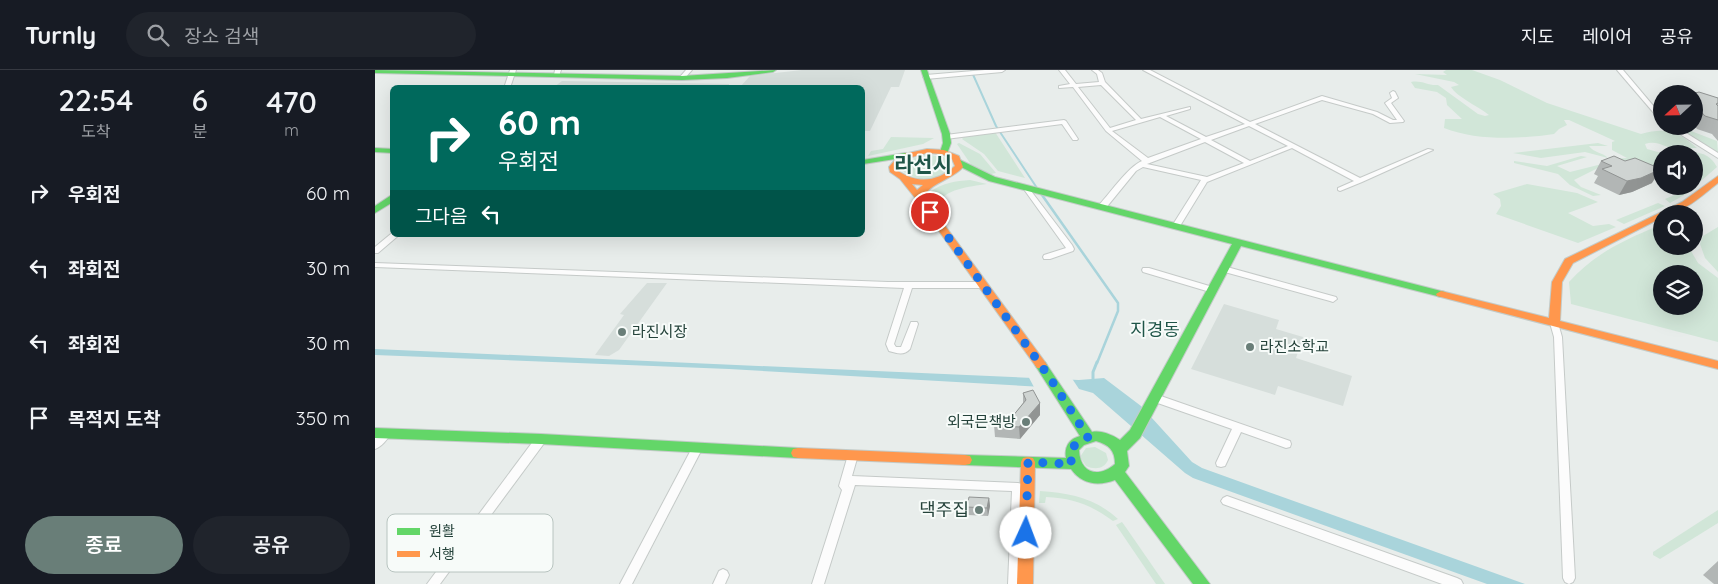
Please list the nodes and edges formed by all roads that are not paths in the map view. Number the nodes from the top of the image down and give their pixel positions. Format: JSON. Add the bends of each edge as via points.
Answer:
{"nodes":[{"id":1,"x":773,"y":70,"type":"edge"},
{"id":2,"x":1002,"y":70,"type":"edge"},
{"id":3,"x":1062,"y":70,"type":"edge"},
{"id":4,"x":1095,"y":70,"type":"edge"},
{"id":5,"x":1146,"y":70,"type":"edge"},
{"id":6,"x":1619,"y":70,"type":"edge"},
{"id":7,"x":375,"y":72,"type":"edge"},
{"id":8,"x":388,"y":72,"type":"junction"},
{"id":9,"x":558,"y":73,"type":"edge"},
{"id":10,"x":516,"y":74,"type":"edge"},
{"id":11,"x":685,"y":74,"type":"edge"},
{"id":12,"x":925,"y":74,"type":"edge"},
{"id":13,"x":375,"y":79,"type":"edge"},
{"id":14,"x":1101,"y":83,"type":"junction"},
{"id":15,"x":509,"y":85,"type":"edge"},
{"id":16,"x":1074,"y":86,"type":"junction"},
{"id":17,"x":1061,"y":87,"type":"dead end"},
{"id":18,"x":1393,"y":94,"type":"dead end"},
{"id":19,"x":1189,"y":108,"type":"dead end"},
{"id":20,"x":1653,"y":109,"type":"edge"},
{"id":21,"x":1162,"y":116,"type":"junction"},
{"id":22,"x":1141,"y":122,"type":"junction"},
{"id":23,"x":1249,"y":124,"type":"junction"},
{"id":24,"x":1003,"y":129,"type":"joint"},
{"id":25,"x":1108,"y":130,"type":"junction"},
{"id":26,"x":1684,"y":135,"type":"edge"},
{"id":27,"x":946,"y":137,"type":"junction"},
{"id":28,"x":1075,"y":138,"type":"dead end"},
{"id":29,"x":1205,"y":140,"type":"junction"},
{"id":30,"x":1293,"y":146,"type":"junction"},
{"id":31,"x":375,"y":150,"type":"edge"},
{"id":32,"x":1430,"y":150,"type":"dead end"},
{"id":33,"x":390,"y":151,"type":"edge"},
{"id":34,"x":944,"y":152,"type":"junction"},
{"id":35,"x":910,"y":154,"type":"junction"},
{"id":36,"x":1718,"y":156,"type":"edge"},
{"id":37,"x":959,"y":162,"type":"junction"},
{"id":38,"x":1144,"y":162,"type":"junction"},
{"id":39,"x":1249,"y":163,"type":"junction"},
{"id":40,"x":865,"y":164,"type":"edge"},
{"id":41,"x":865,"y":165,"type":"edge"},
{"id":42,"x":894,"y":172,"type":"junction"},
{"id":43,"x":991,"y":179,"type":"junction"},
{"id":44,"x":1718,"y":179,"type":"edge"},
{"id":45,"x":904,"y":180,"type":"junction"},
{"id":46,"x":1206,"y":180,"type":"junction"},
{"id":47,"x":938,"y":181,"type":"junction"},
{"id":48,"x":1360,"y":181,"type":"junction"},
{"id":49,"x":1030,"y":188,"type":"junction"},
{"id":50,"x":1339,"y":189,"type":"dead end"},
{"id":51,"x":919,"y":197,"type":"junction"},
{"id":52,"x":390,"y":199,"type":"edge"},
{"id":53,"x":1683,"y":205,"type":"edge"},
{"id":54,"x":1102,"y":207,"type":"junction"},
{"id":55,"x":375,"y":210,"type":"edge"},
{"id":56,"x":1653,"y":220,"type":"edge"},
{"id":57,"x":1175,"y":226,"type":"junction"},
{"id":58,"x":392,"y":237,"type":"edge"},
{"id":59,"x":1238,"y":242,"type":"junction"},
{"id":60,"x":375,"y":251,"type":"edge"},
{"id":61,"x":1047,"y":257,"type":"dead end"},
{"id":62,"x":375,"y":265,"type":"edge"},
{"id":63,"x":1224,"y":269,"type":"junction"},
{"id":64,"x":1146,"y":270,"type":"dead end"},
{"id":65,"x":909,"y":284,"type":"junction"},
{"id":66,"x":983,"y":285,"type":"junction"},
{"id":67,"x":1213,"y":290,"type":"junction"},
{"id":68,"x":1333,"y":299,"type":"dead end"},
{"id":69,"x":1554,"y":323,"type":"junction"},
{"id":70,"x":914,"y":324,"type":"dead end"},
{"id":71,"x":1718,"y":365,"type":"edge"},
{"id":72,"x":1155,"y":398,"type":"junction"},
{"id":73,"x":1238,"y":427,"type":"junction"},
{"id":74,"x":381,"y":433,"type":"edge"},
{"id":75,"x":1088,"y":437,"type":"junction"},
{"id":76,"x":541,"y":439,"type":"junction"},
{"id":77,"x":1286,"y":444,"type":"dead end"},
{"id":78,"x":375,"y":445,"type":"edge"},
{"id":79,"x":1120,"y":448,"type":"junction"},
{"id":80,"x":697,"y":450,"type":"junction"},
{"id":81,"x":853,"y":455,"type":"junction"},
{"id":82,"x":1028,"y":462,"type":"junction"},
{"id":83,"x":1072,"y":464,"type":"junction"},
{"id":84,"x":1221,"y":464,"type":"dead end"},
{"id":85,"x":1117,"y":472,"type":"junction"},
{"id":86,"x":1227,"y":501,"type":"dead end"},
{"id":87,"x":485,"y":514,"type":"edge"},
{"id":88,"x":820,"y":563,"type":"dead end"},
{"id":89,"x":442,"y":572,"type":"edge"},
{"id":90,"x":1569,"y":578,"type":"dead end"},
{"id":91,"x":433,"y":584,"type":"edge"},
{"id":92,"x":625,"y":584,"type":"edge"},
{"id":93,"x":819,"y":584,"type":"edge"},
{"id":94,"x":1014,"y":584,"type":"edge"},
{"id":95,"x":1025,"y":584,"type":"edge"},
{"id":96,"x":1202,"y":584,"type":"edge"},
{"id":97,"x":1457,"y":584,"type":"edge"}],
"edges":[{"from":1,"to":11,"type":"main road","via":[[727,76]]},
{"from":2,"to":12,"type":"street"},
{"from":3,"to":16,"type":"street"},
{"from":4,"to":14,"type":"street"},
{"from":5,"to":23,"type":"street"},
{"from":6,"to":20,"type":"street"},
{"from":7,"to":8,"type":"main road"},
{"from":8,"to":10,"type":"main road"},
{"from":8,"to":13,"type":"main road"},
{"from":9,"to":10,"type":"main road"},
{"from":9,"to":11,"type":"main road"},
{"from":10,"to":15,"type":"street"},
{"from":12,"to":27,"type":"main road"},
{"from":14,"to":16,"type":"street"},
{"from":14,"to":22,"type":"street"},
{"from":16,"to":17,"type":"street"},
{"from":16,"to":25,"type":"street"},
{"from":18,"to":23,"type":"street","via":[[1395,98],[1388,103],[1401,118],[1397,122],[1322,98]]},
{"from":19,"to":21,"type":"street"},
{"from":21,"to":22,"type":"street"},
{"from":21,"to":29,"type":"street"},
{"from":22,"to":25,"type":"street"},
{"from":23,"to":29,"type":"street"},
{"from":23,"to":30,"type":"street"},
{"from":24,"to":27,"type":"street"},
{"from":24,"to":28,"type":"street","via":[[1064,122]]},
{"from":25,"to":38,"type":"street"},
{"from":26,"to":36,"type":"street"},
{"from":27,"to":34,"type":"main road"},
{"from":29,"to":38,"type":"street"},
{"from":29,"to":39,"type":"street"},
{"from":30,"to":39,"type":"street"},
{"from":30,"to":48,"type":"street"},
{"from":31,"to":33,"type":"main road"},
{"from":32,"to":48,"type":"street"},
{"from":34,"to":35,"type":"main road"},
{"from":34,"to":37,"type":"main road"},
{"from":35,"to":40,"type":"main road"},
{"from":35,"to":42,"type":"main road","via":[[896,162]]},
{"from":37,"to":43,"type":"main road"},
{"from":37,"to":47,"type":"main road","via":[[956,172]]},
{"from":38,"to":46,"type":"street"},
{"from":38,"to":54,"type":"street"},
{"from":39,"to":46,"type":"street"},
{"from":41,"to":42,"type":"main road"},
{"from":42,"to":45,"type":"main road"},
{"from":43,"to":47,"type":"main road"},
{"from":43,"to":49,"type":"main road"},
{"from":44,"to":53,"type":"main road"},
{"from":45,"to":47,"type":"main road"},
{"from":45,"to":51,"type":"main road"},
{"from":46,"to":57,"type":"street","via":[[1199,185]]},
{"from":47,"to":51,"type":"main road","via":[[921,191]]},
{"from":48,"to":50,"type":"street"},
{"from":49,"to":54,"type":"main road"},
{"from":49,"to":61,"type":"street","via":[[1069,247],[1067,251]]},
{"from":51,"to":66,"type":"main road"},
{"from":52,"to":55,"type":"main road"},
{"from":54,"to":57,"type":"main road"},
{"from":56,"to":69,"type":"main road","via":[[1569,261],[1559,275]]},
{"from":57,"to":59,"type":"main road"},
{"from":58,"to":60,"type":"street"},
{"from":59,"to":63,"type":"main road"},
{"from":59,"to":69,"type":"main road"},
{"from":62,"to":65,"type":"street"},
{"from":63,"to":67,"type":"main road"},
{"from":63,"to":68,"type":"street"},
{"from":64,"to":67,"type":"street"},
{"from":65,"to":66,"type":"street"},
{"from":65,"to":70,"type":"street","via":[[890,344],[892,350],[900,352],[905,349]]},
{"from":66,"to":75,"type":"main road"},
{"from":67,"to":72,"type":"main road"},
{"from":69,"to":71,"type":"main road"},
{"from":69,"to":90,"type":"street","via":[[1558,337]]},
{"from":72,"to":73,"type":"street"},
{"from":72,"to":79,"type":"main road","via":[[1135,434]]},
{"from":73,"to":77,"type":"street"},
{"from":73,"to":84,"type":"street"},
{"from":74,"to":76,"type":"main road"},
{"from":74,"to":78,"type":"street"},
{"from":75,"to":79,"type":"main road","via":[[1105,437]]},
{"from":75,"to":83,"type":"main road","via":[[1075,444],[1070,457]]},
{"from":76,"to":80,"type":"main road"},
{"from":76,"to":87,"type":"street"},
{"from":79,"to":85,"type":"main road","via":[[1123,459]]},
{"from":80,"to":81,"type":"main road"},
{"from":80,"to":92,"type":"street"},
{"from":81,"to":82,"type":"main road"},
{"from":81,"to":88,"type":"street"},
{"from":82,"to":83,"type":"main road"},
{"from":82,"to":95,"type":"main road"},
{"from":83,"to":85,"type":"main road","via":[[1091,478]]},
{"from":85,"to":96,"type":"main road"},
{"from":86,"to":97,"type":"street"},
{"from":89,"to":91,"type":"street"},
{"from":93,"to":94,"type":"street","via":[[851,480],[1018,487]]}]}
